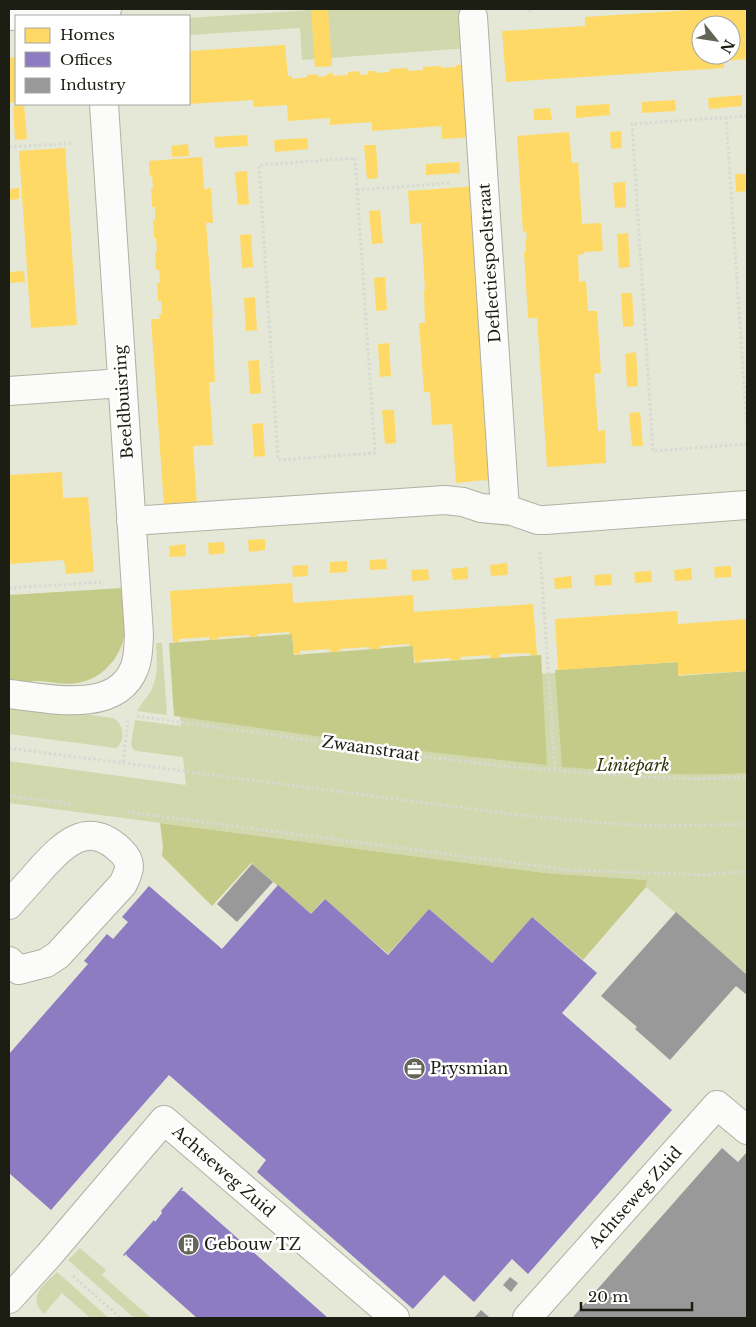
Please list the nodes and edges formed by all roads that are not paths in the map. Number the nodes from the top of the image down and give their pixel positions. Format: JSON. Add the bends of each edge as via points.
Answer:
{"nodes":[{"id":1,"x":103,"y":9,"type":"edge"},
{"id":2,"x":107,"y":9,"type":"edge"},
{"id":3,"x":22,"y":15,"type":"edge"},
{"id":4,"x":473,"y":17,"type":"dead end"},
{"id":5,"x":104,"y":105,"type":"edge"},
{"id":6,"x":122,"y":383,"type":"junction"},
{"id":7,"x":9,"y":391,"type":"edge"},
{"id":8,"x":747,"y":505,"type":"edge"},
{"id":9,"x":505,"y":510,"type":"junction"},
{"id":10,"x":131,"y":521,"type":"junction"},
{"id":11,"x":9,"y":694,"type":"edge"},
{"id":12,"x":9,"y":905,"type":"edge"},
{"id":13,"x":9,"y":962,"type":"edge"},
{"id":14,"x":747,"y":1130,"type":"edge"},
{"id":15,"x":9,"y":1299,"type":"edge"},
{"id":16,"x":9,"y":1311,"type":"edge"},
{"id":17,"x":17,"y":1318,"type":"edge"},
{"id":18,"x":395,"y":1318,"type":"edge"},
{"id":19,"x":527,"y":1318,"type":"edge"}],
"edges":[{"from":1,"to":2,"type":"street"},
{"from":1,"to":3,"type":"street"},
{"from":4,"to":9,"type":"street","name":"Deflectiespoelstraat"},
{"from":5,"to":6,"type":"street","name":"Beeldbuisring"},
{"from":6,"to":7,"type":"street"},
{"from":6,"to":10,"type":"street","name":"Beeldbuisring"},
{"from":8,"to":9,"type":"street","via":[[545,520]]},
{"from":9,"to":10,"type":"street","via":[[445,500]]},
{"from":10,"to":11,"type":"street","name":"Beeldbuisring","via":[[139,635],[135,668],[130,677],[114,693],[92,699],[71,701]]},
{"from":12,"to":13,"type":"street","via":[[59,849],[78,838],[93,836],[110,842],[129,862],[123,884],[58,955],[46,963],[19,970]]},
{"from":14,"to":19,"type":"street","name":"Achtseweg Zuid","via":[[717,1105]]},
{"from":15,"to":18,"type":"street","name":"Achtseweg Zuid","via":[[164,1120]]},
{"from":16,"to":17,"type":"street"}]}
